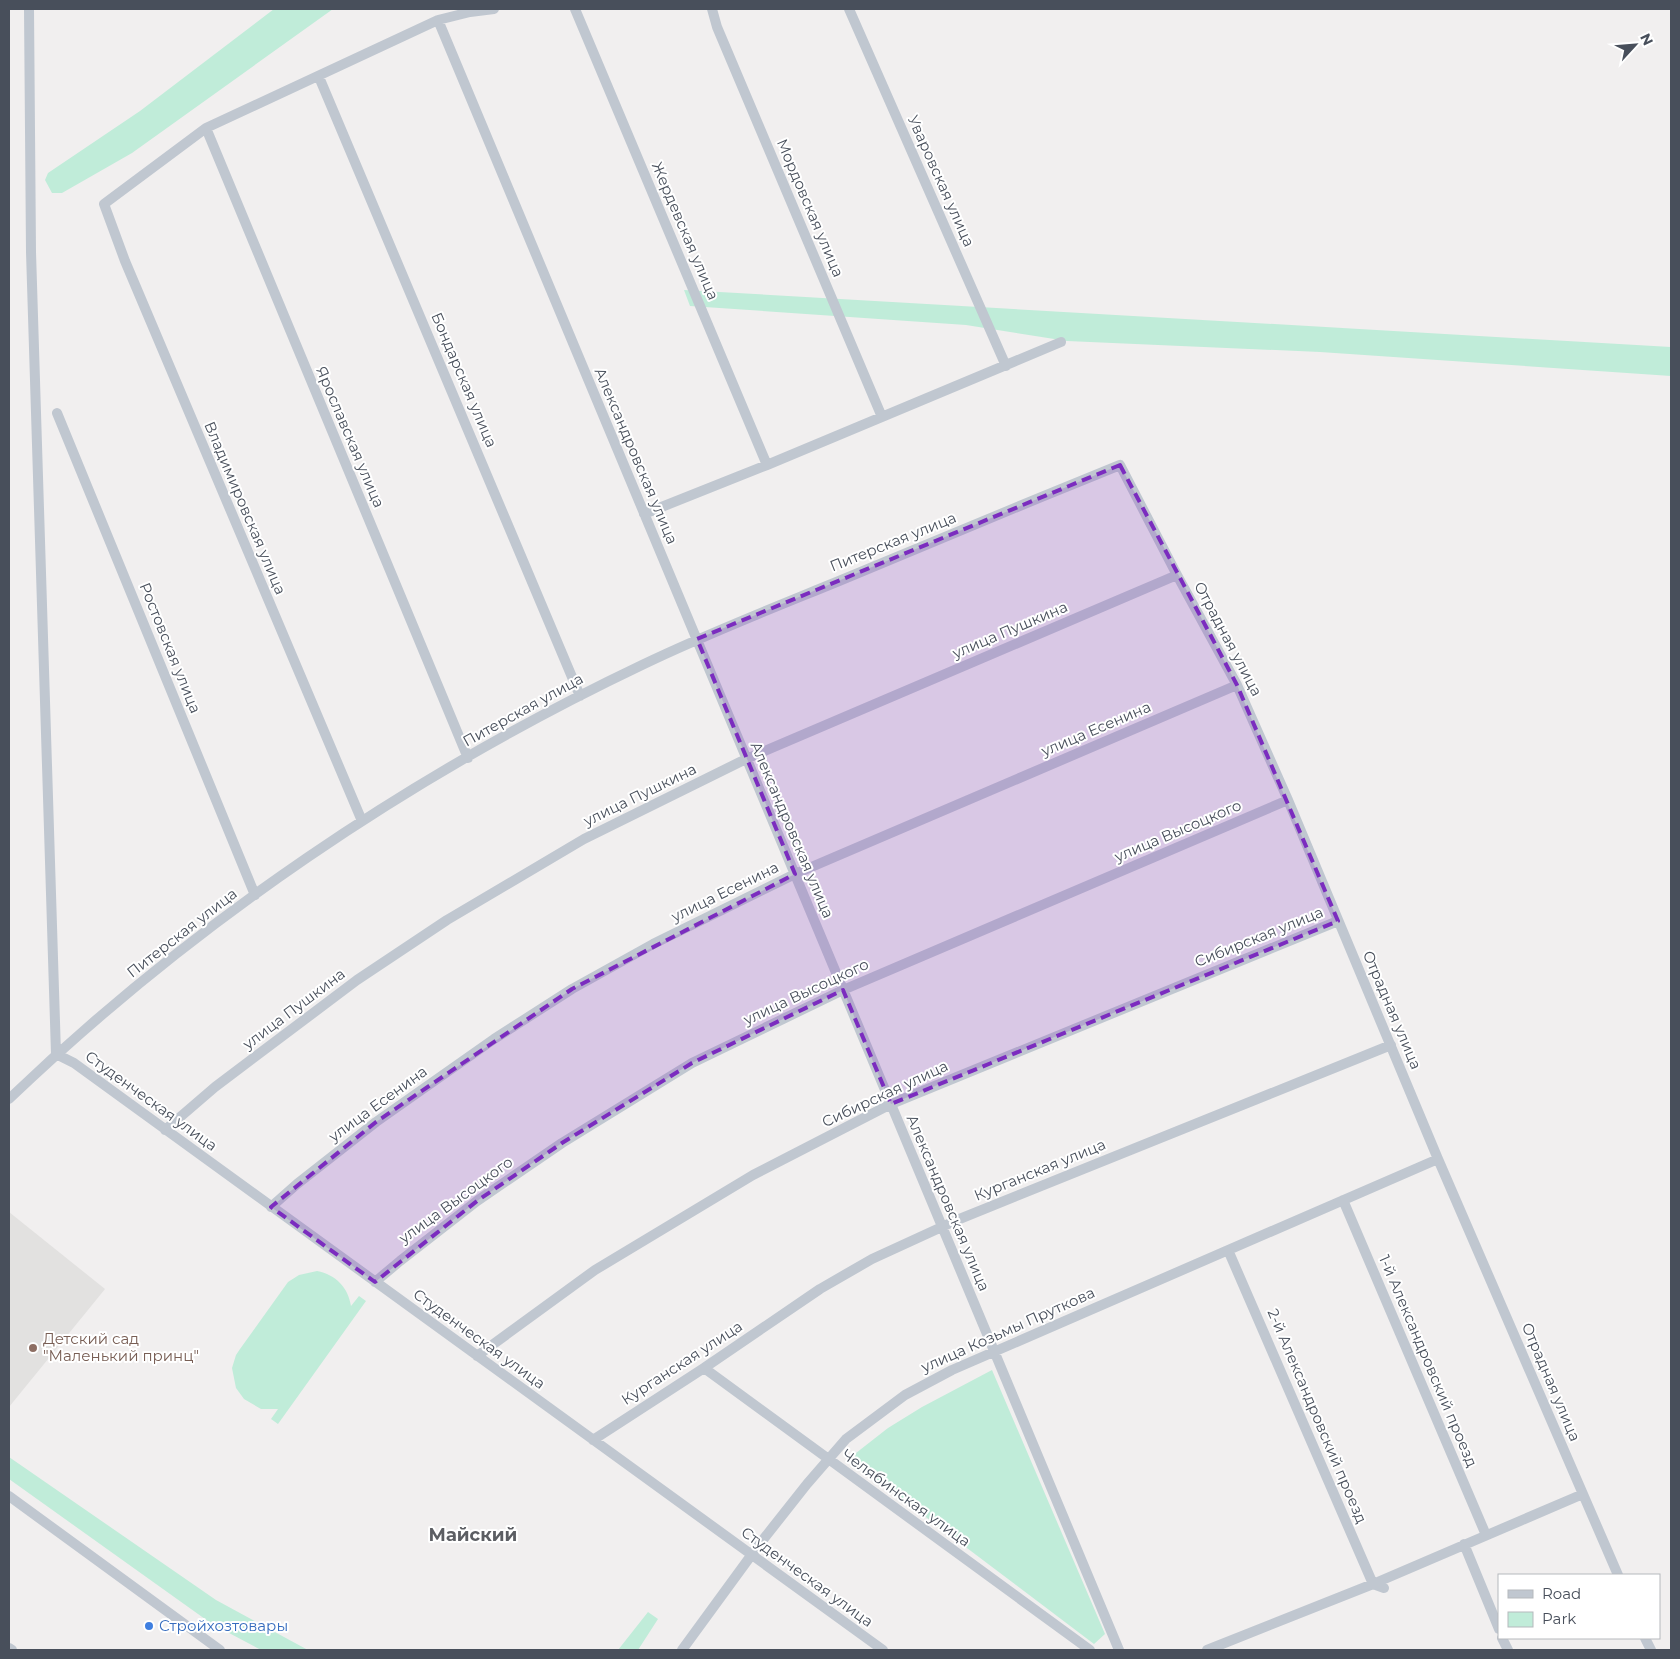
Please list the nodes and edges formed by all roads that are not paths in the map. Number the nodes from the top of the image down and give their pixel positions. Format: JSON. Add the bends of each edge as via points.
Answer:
{"nodes":[{"id":1,"x":29,"y":9,"type":"edge"},
{"id":2,"x":494,"y":9,"type":"edge"},
{"id":3,"x":575,"y":9,"type":"edge"},
{"id":4,"x":712,"y":9,"type":"edge"},
{"id":5,"x":848,"y":9,"type":"edge"},
{"id":6,"x":438,"y":20,"type":"junction"},
{"id":7,"x":319,"y":77,"type":"junction"},
{"id":8,"x":206,"y":128,"type":"junction"},
{"id":9,"x":1061,"y":342,"type":"dead end"},
{"id":10,"x":1006,"y":366,"type":"junction"},
{"id":11,"x":57,"y":413,"type":"dead end"},
{"id":12,"x":882,"y":417,"type":"junction"},
{"id":13,"x":1120,"y":465,"type":"joint"},
{"id":14,"x":767,"y":466,"type":"junction"},
{"id":15,"x":644,"y":514,"type":"junction"},
{"id":16,"x":1177,"y":575,"type":"junction"},
{"id":17,"x":697,"y":639,"type":"junction"},
{"id":18,"x":1237,"y":685,"type":"junction"},
{"id":19,"x":580,"y":696,"type":"junction"},
{"id":20,"x":468,"y":758,"type":"junction"},
{"id":21,"x":746,"y":758,"type":"junction"},
{"id":22,"x":1288,"y":800,"type":"junction"},
{"id":23,"x":362,"y":821,"type":"junction"},
{"id":24,"x":794,"y":874,"type":"junction"},
{"id":25,"x":255,"y":895,"type":"junction"},
{"id":26,"x":1338,"y":921,"type":"junction"},
{"id":27,"x":843,"y":990,"type":"junction"},
{"id":28,"x":1391,"y":1045,"type":"junction"},
{"id":29,"x":56,"y":1054,"type":"junction"},
{"id":30,"x":9,"y":1099,"type":"edge"},
{"id":31,"x":891,"y":1104,"type":"junction"},
{"id":32,"x":165,"y":1130,"type":"junction"},
{"id":33,"x":1438,"y":1159,"type":"junction"},
{"id":34,"x":1343,"y":1200,"type":"junction"},
{"id":35,"x":272,"y":1207,"type":"junction"},
{"id":36,"x":942,"y":1226,"type":"junction"},
{"id":37,"x":1228,"y":1250,"type":"junction"},
{"id":38,"x":375,"y":1282,"type":"junction"},
{"id":39,"x":994,"y":1351,"type":"junction"},
{"id":40,"x":477,"y":1356,"type":"junction"},
{"id":41,"x":704,"y":1368,"type":"junction"},
{"id":42,"x":593,"y":1440,"type":"junction"},
{"id":43,"x":828,"y":1460,"type":"junction"},
{"id":44,"x":1583,"y":1494,"type":"junction"},
{"id":45,"x":9,"y":1496,"type":"edge"},
{"id":46,"x":1486,"y":1534,"type":"junction"},
{"id":47,"x":1464,"y":1544,"type":"junction"},
{"id":48,"x":751,"y":1555,"type":"junction"},
{"id":49,"x":1618,"y":1574,"type":"edge"},
{"id":50,"x":1373,"y":1584,"type":"junction"},
{"id":51,"x":1384,"y":1588,"type":"dead end"},
{"id":52,"x":1498,"y":1627,"type":"edge"},
{"id":53,"x":9,"y":1648,"type":"edge"},
{"id":54,"x":216,"y":1649,"type":"edge"},
{"id":55,"x":12,"y":1650,"type":"edge"},
{"id":56,"x":682,"y":1650,"type":"edge"},
{"id":57,"x":883,"y":1650,"type":"edge"},
{"id":58,"x":1090,"y":1650,"type":"edge"},
{"id":59,"x":1119,"y":1650,"type":"edge"},
{"id":60,"x":1206,"y":1650,"type":"edge"}],
"edges":[{"from":1,"to":29,"type":"street","via":[[31,252]]},
{"from":2,"to":6,"type":"street"},
{"from":3,"to":14,"type":"street","name":"Жердевская улица"},
{"from":4,"to":12,"type":"street","name":"Мордовская улица"},
{"from":5,"to":10,"type":"street","name":"Уваровская улица"},
{"from":6,"to":7,"type":"street"},
{"from":6,"to":15,"type":"street","name":"Александровская улица"},
{"from":7,"to":8,"type":"street"},
{"from":7,"to":19,"type":"street","name":"Бондарская улица"},
{"from":8,"to":20,"type":"street","name":"Ярославская улица"},
{"from":8,"to":23,"type":"street","name":"Владимировская улица","via":[[104,204],[125,261]]},
{"from":9,"to":10,"type":"street"},
{"from":10,"to":12,"type":"street"},
{"from":11,"to":25,"type":"street","name":"Ростовская улица"},
{"from":12,"to":14,"type":"street"},
{"from":13,"to":16,"type":"street","name":"Отрадная улица"},
{"from":13,"to":17,"type":"street","name":"Питерская улица"},
{"from":14,"to":15,"type":"street"},
{"from":15,"to":17,"type":"street","name":"Александровская улица"},
{"from":16,"to":18,"type":"street","name":"Отрадная улица"},
{"from":16,"to":21,"type":"street","name":"улица Пушкина"},
{"from":17,"to":19,"type":"street","name":"Питерская улица"},
{"from":17,"to":21,"type":"street","name":"Александровская улица"},
{"from":18,"to":22,"type":"street","name":"Отрадная улица"},
{"from":18,"to":24,"type":"street","name":"улица Есенина"},
{"from":19,"to":20,"type":"street","name":"Питерская улица"},
{"from":20,"to":23,"type":"street","name":"Питерская улица"},
{"from":21,"to":24,"type":"street","name":"Александровская улица"},
{"from":21,"to":32,"type":"street","name":"улица Пушкина","via":[[584,839],[447,920],[357,980],[215,1087]]},
{"from":22,"to":26,"type":"street","name":"Отрадная улица"},
{"from":22,"to":27,"type":"street","name":"улица Высоцкого"},
{"from":23,"to":25,"type":"street","name":"Питерская улица"},
{"from":24,"to":27,"type":"street","name":"Александровская улица"},
{"from":24,"to":35,"type":"street","name":"улица Есенина","via":[[653,944],[572,989],[376,1122]]},
{"from":25,"to":29,"type":"street","name":"Питерская улица"},
{"from":26,"to":28,"type":"street","name":"Отрадная улица"},
{"from":26,"to":31,"type":"street","name":"Сибирская улица"},
{"from":27,"to":31,"type":"street","name":"Александровская улица"},
{"from":27,"to":38,"type":"street","name":"улица Высоцкого","via":[[692,1063],[562,1142],[477,1201]]},
{"from":28,"to":33,"type":"street","name":"Отрадная улица"},
{"from":28,"to":36,"type":"street","name":"Курганская улица"},
{"from":29,"to":30,"type":"street","name":"Питерская улица"},
{"from":29,"to":32,"type":"street","name":"Студенческая улица","via":[[74,1063]]},
{"from":31,"to":36,"type":"street","name":"Александровская улица"},
{"from":31,"to":40,"type":"street","name":"Сибирская улица","via":[[753,1175],[595,1270]]},
{"from":32,"to":35,"type":"street","name":"Студенческая улица"},
{"from":33,"to":34,"type":"street","name":"улица Козьмы Пруткова"},
{"from":33,"to":44,"type":"street","name":"Отрадная улица"},
{"from":34,"to":37,"type":"street","name":"улица Козьмы Пруткова"},
{"from":34,"to":46,"type":"street","name":"1-й Александровский проезд"},
{"from":35,"to":38,"type":"street","name":"Студенческая улица"},
{"from":36,"to":39,"type":"street","name":"Александровская улица"},
{"from":36,"to":41,"type":"street","name":"Курганская улица","via":[[872,1259],[820,1289]]},
{"from":37,"to":39,"type":"street","name":"улица Козьмы Пруткова"},
{"from":37,"to":50,"type":"street","name":"2-й Александровский проезд"},
{"from":38,"to":40,"type":"street","name":"Студенческая улица"},
{"from":39,"to":43,"type":"street","name":"улица Козьмы Пруткова","via":[[905,1395],[846,1439]]},
{"from":39,"to":59,"type":"street","name":"Александровская улица"},
{"from":40,"to":42,"type":"street","name":"Студенческая улица"},
{"from":41,"to":42,"type":"street","name":"Курганская улица"},
{"from":41,"to":43,"type":"street","name":"Челябинская улица"},
{"from":42,"to":48,"type":"street","name":"Студенческая улица"},
{"from":43,"to":48,"type":"street","name":"улица Козьмы Пруткова"},
{"from":43,"to":58,"type":"street","name":"Челябинская улица"},
{"from":44,"to":46,"type":"street"},
{"from":44,"to":49,"type":"street","name":"Отрадная улица"},
{"from":45,"to":54,"type":"street"},
{"from":46,"to":47,"type":"street"},
{"from":47,"to":50,"type":"street"},
{"from":47,"to":52,"type":"street"},
{"from":48,"to":56,"type":"street","name":"улица Козьмы Пруткова"},
{"from":48,"to":57,"type":"street","name":"Студенческая улица"},
{"from":50,"to":51,"type":"street"},
{"from":50,"to":60,"type":"street"},
{"from":53,"to":55,"type":"street"}]}
